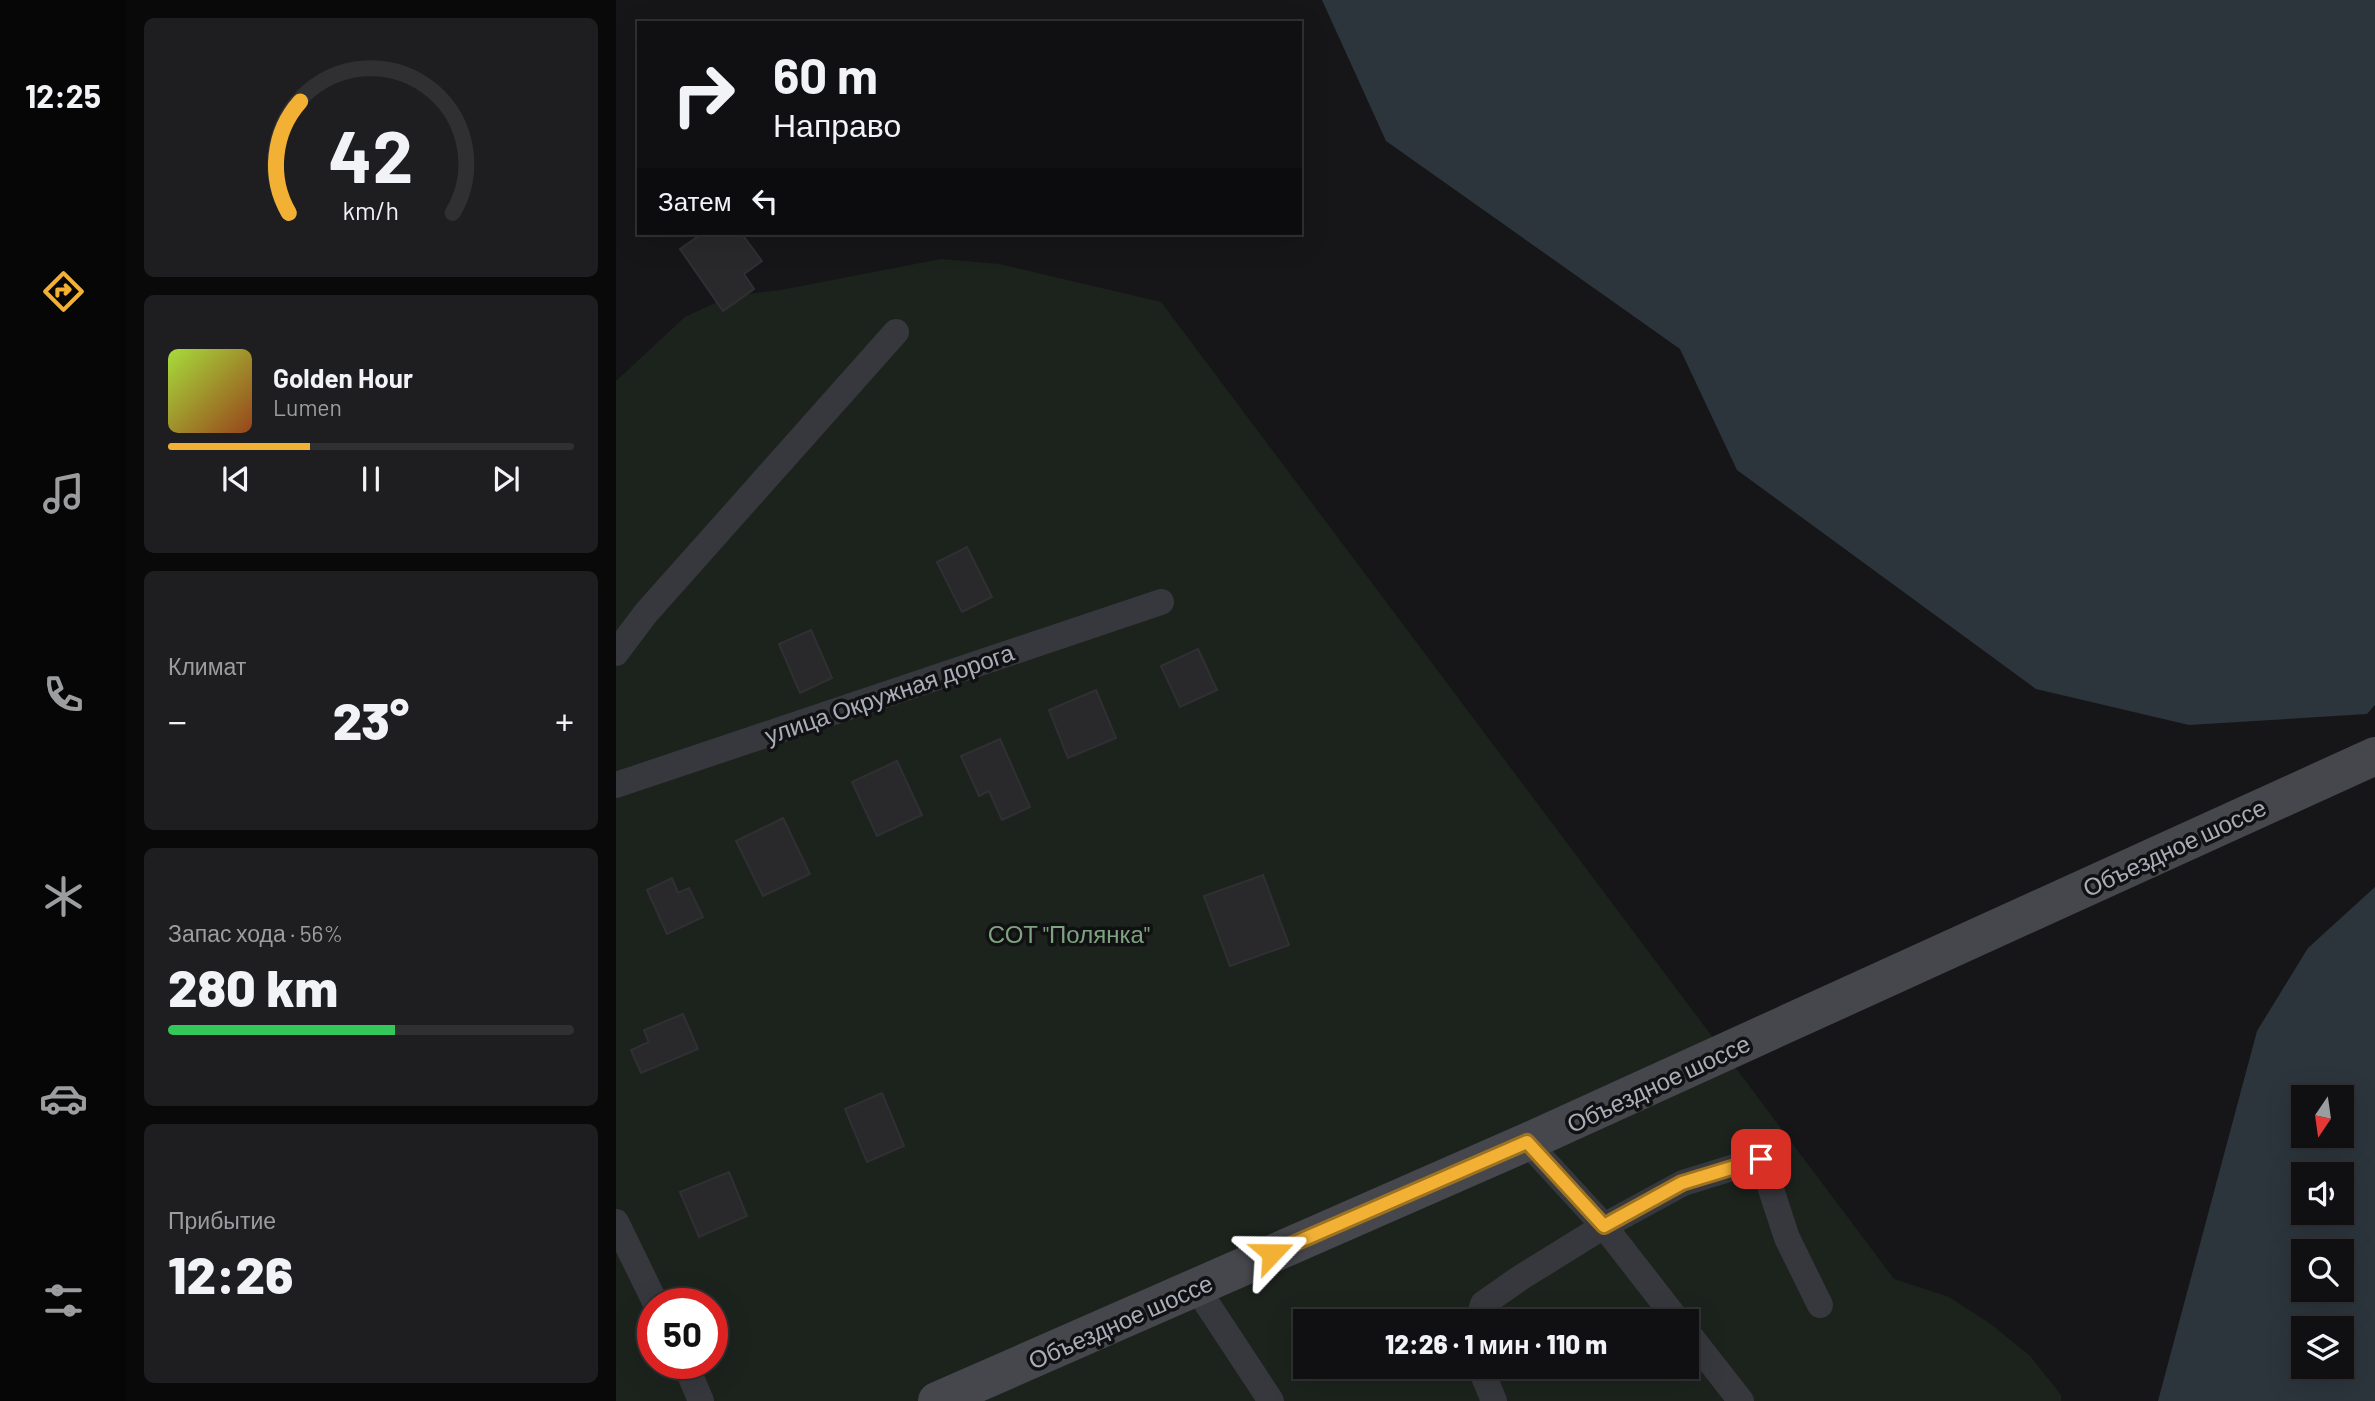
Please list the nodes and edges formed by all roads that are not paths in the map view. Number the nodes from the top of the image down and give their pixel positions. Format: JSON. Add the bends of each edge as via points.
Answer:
{"nodes":[{"id":1,"x":896,"y":332,"type":"dead end"},
{"id":2,"x":1161,"y":602,"type":"dead end"},
{"id":3,"x":616,"y":653,"type":"edge"},
{"id":4,"x":2375,"y":755,"type":"edge"},
{"id":5,"x":616,"y":785,"type":"edge"},
{"id":6,"x":1527,"y":1142,"type":"junction"},
{"id":7,"x":616,"y":1222,"type":"edge"},
{"id":8,"x":1604,"y":1226,"type":"junction"},
{"id":9,"x":1196,"y":1287,"type":"junction"},
{"id":10,"x":648,"y":1288,"type":"edge"},
{"id":11,"x":1821,"y":1305,"type":"dead end"},
{"id":12,"x":1482,"y":1309,"type":"edge"},
{"id":13,"x":1669,"y":1309,"type":"edge"},
{"id":14,"x":1699,"y":1347,"type":"edge"},
{"id":15,"x":692,"y":1379,"type":"edge"},
{"id":16,"x":1485,"y":1379,"type":"edge"},
{"id":17,"x":982,"y":1393,"type":"edge"},
{"id":18,"x":701,"y":1401,"type":"edge"},
{"id":19,"x":937,"y":1401,"type":"edge"},
{"id":20,"x":1271,"y":1401,"type":"edge"},
{"id":21,"x":1494,"y":1401,"type":"edge"},
{"id":22,"x":1741,"y":1401,"type":"edge"}],
"edges":[{"from":1,"to":3,"type":"street","via":[[646,613]]},
{"from":2,"to":5,"type":"street","name":"улица Окружная дорога"},
{"from":4,"to":6,"type":"main road","name":"Объездное шоссе"},
{"from":6,"to":8,"type":"street"},
{"from":6,"to":9,"type":"main road","name":"Объездное шоссе"},
{"from":7,"to":10,"type":"street"},
{"from":8,"to":11,"type":"street","via":[[1682,1183],[1761,1159],[1787,1238]]},
{"from":8,"to":12,"type":"street","via":[[1520,1278]]},
{"from":8,"to":13,"type":"street"},
{"from":9,"to":17,"type":"main road","name":"Объездное шоссе"},
{"from":9,"to":20,"type":"street"},
{"from":14,"to":22,"type":"street"},
{"from":15,"to":18,"type":"street"},
{"from":16,"to":21,"type":"street"},
{"from":17,"to":19,"type":"main road","name":"Объездное шоссе"}]}
